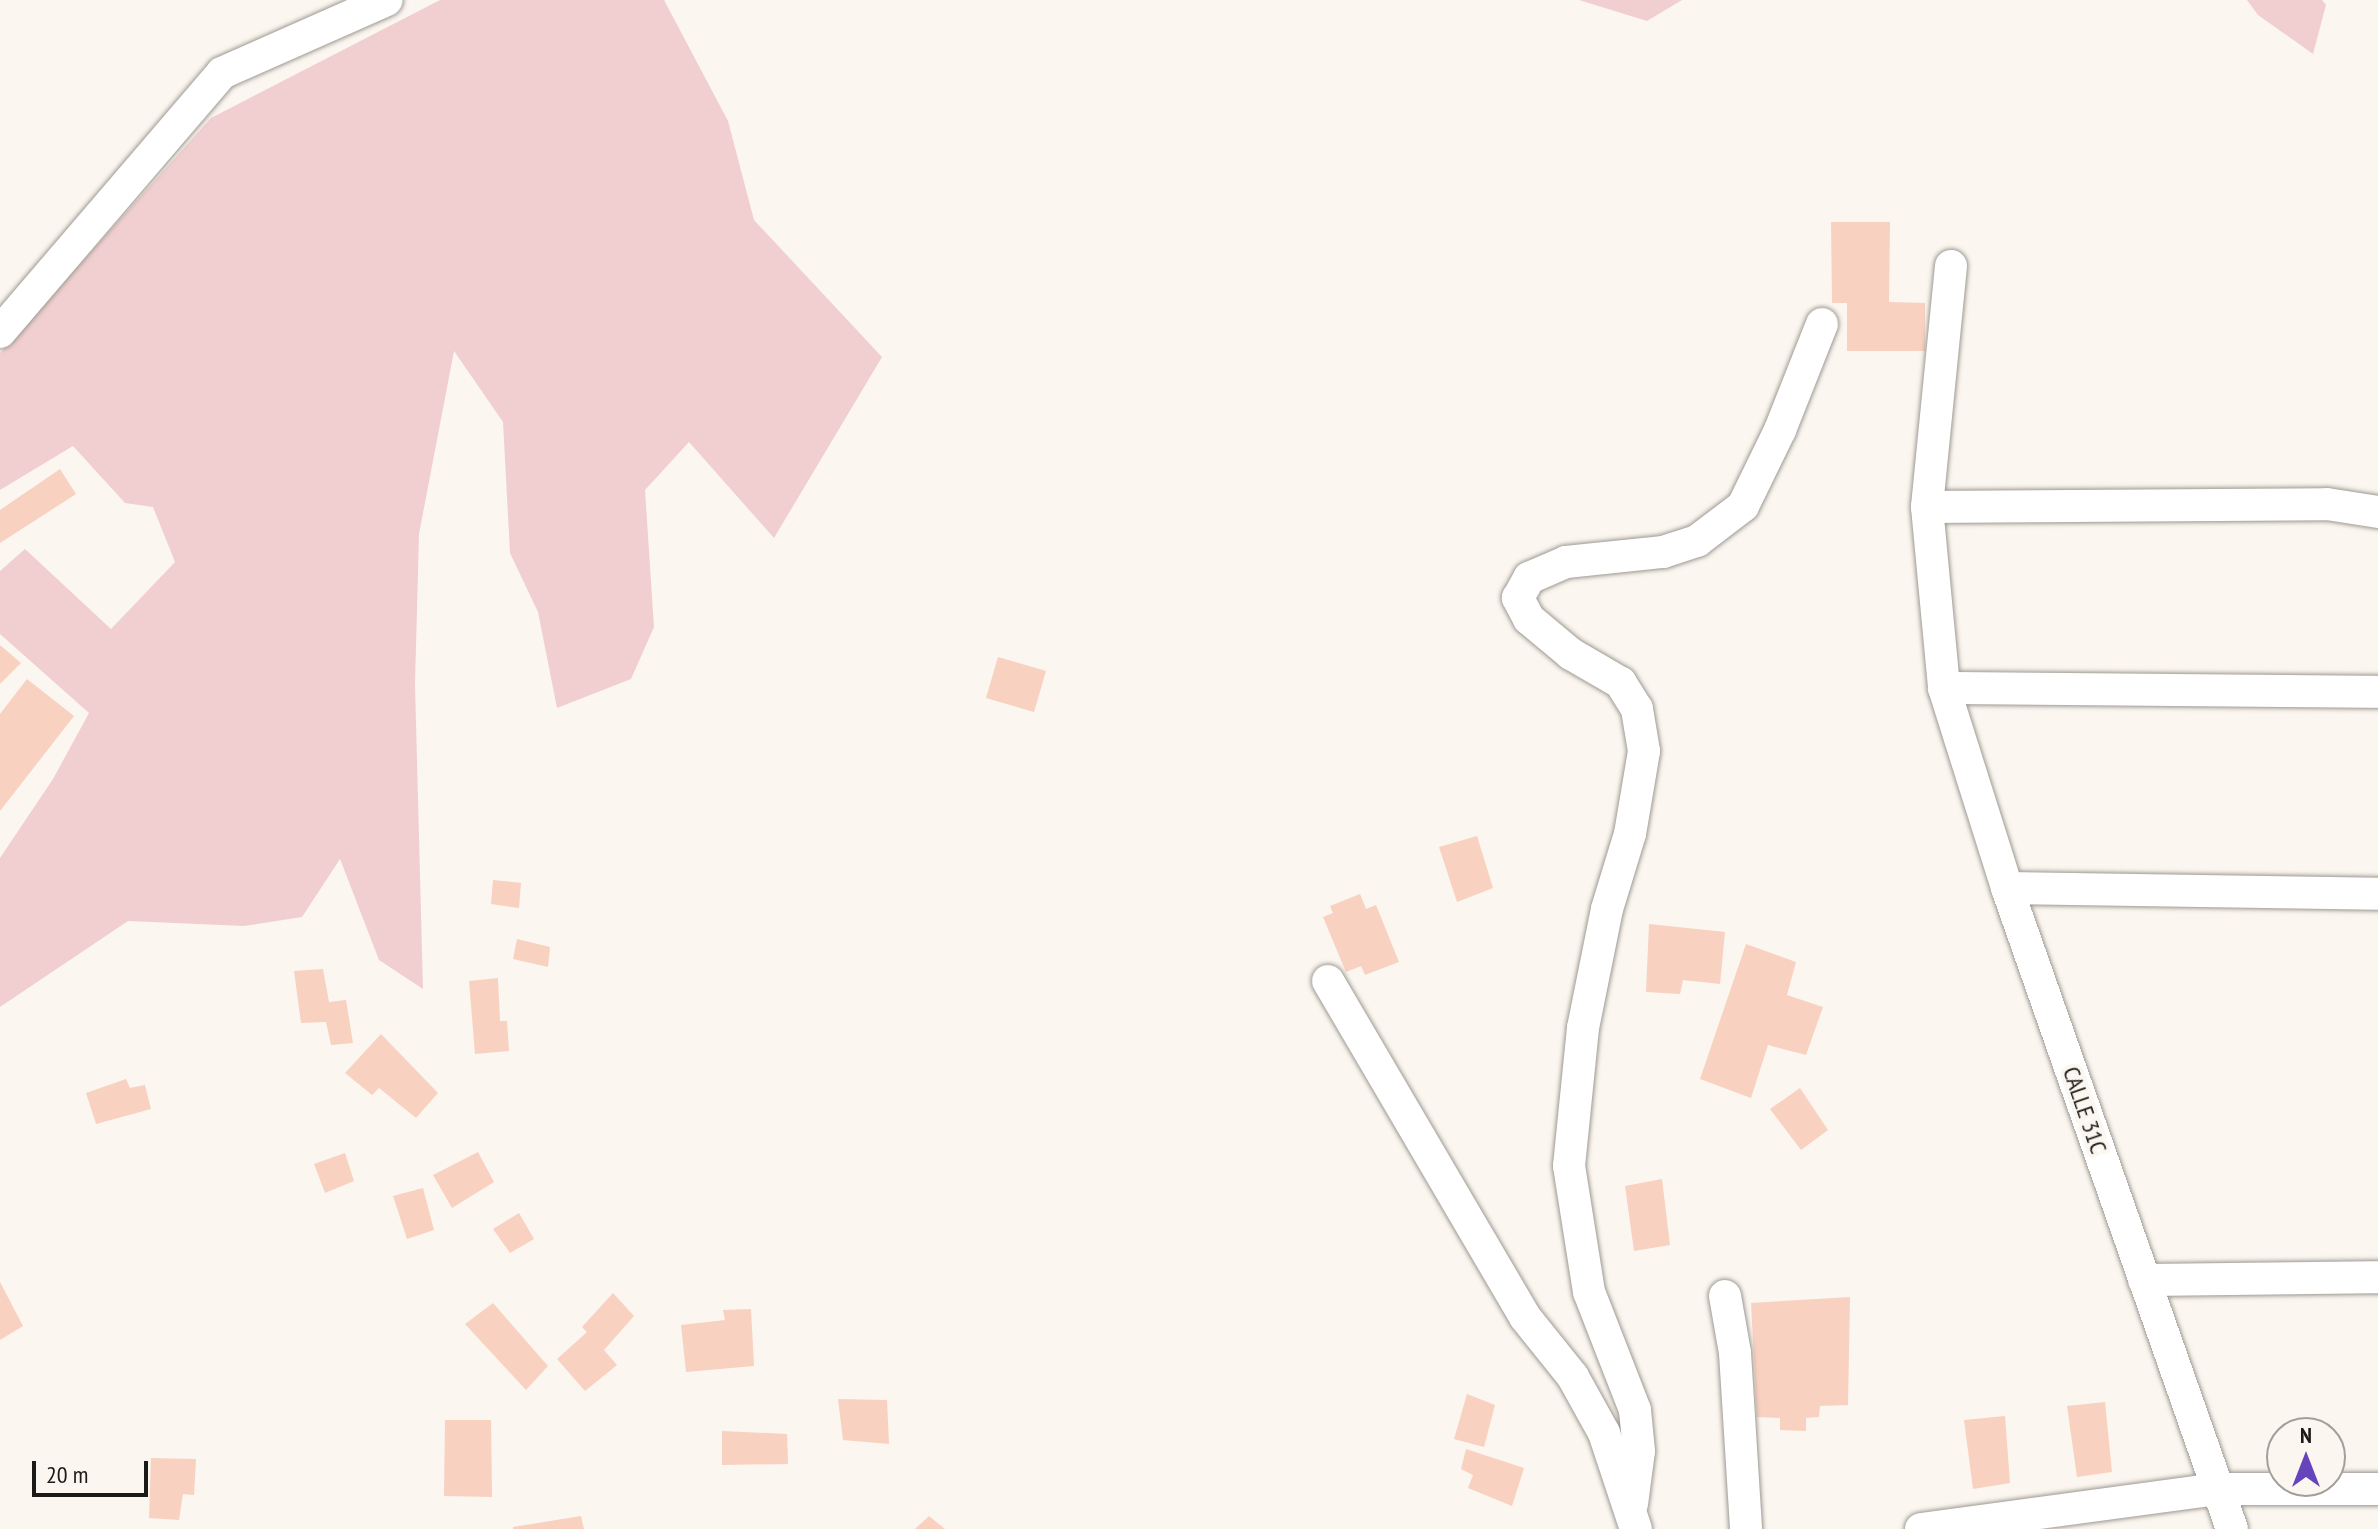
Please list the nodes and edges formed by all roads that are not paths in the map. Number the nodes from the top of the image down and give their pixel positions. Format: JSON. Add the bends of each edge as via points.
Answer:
{"nodes":[{"id":1,"x":387,"y":0,"type":"edge"},
{"id":2,"x":1951,"y":266,"type":"dead end"},
{"id":3,"x":1822,"y":324,"type":"dead end"},
{"id":4,"x":0,"y":332,"type":"edge"},
{"id":5,"x":1927,"y":507,"type":"junction"},
{"id":6,"x":2378,"y":512,"type":"edge"},
{"id":7,"x":1944,"y":688,"type":"junction"},
{"id":8,"x":2378,"y":692,"type":"edge"},
{"id":9,"x":2007,"y":888,"type":"junction"},
{"id":10,"x":2378,"y":894,"type":"edge"},
{"id":11,"x":1328,"y":981,"type":"dead end"},
{"id":12,"x":2378,"y":1277,"type":"edge"},
{"id":13,"x":2144,"y":1280,"type":"junction"},
{"id":14,"x":1725,"y":1296,"type":"dead end"},
{"id":15,"x":2218,"y":1489,"type":"junction"},
{"id":16,"x":2378,"y":1489,"type":"edge"},
{"id":17,"x":1634,"y":1517,"type":"edge"},
{"id":18,"x":1746,"y":1529,"type":"edge"},
{"id":19,"x":1921,"y":1529,"type":"edge"},
{"id":20,"x":2232,"y":1529,"type":"edge"}],
"edges":[{"from":1,"to":4,"type":"street","via":[[222,73]]},
{"from":2,"to":5,"type":"street","name":"CALLE 31C"},
{"from":3,"to":17,"type":"street","via":[[1743,506],[1697,541],[1663,552],[1566,562],[1529,578],[1518,598],[1539,627],[1621,683],[1637,709],[1644,751],[1630,834],[1607,909],[1583,1028],[1569,1166],[1589,1292],[1635,1410],[1639,1451]]},
{"from":5,"to":6,"type":"street","via":[[2327,504]]},
{"from":5,"to":7,"type":"street","name":"CALLE 31C"},
{"from":7,"to":8,"type":"street"},
{"from":7,"to":9,"type":"street","name":"CALLE 31C"},
{"from":9,"to":10,"type":"street"},
{"from":9,"to":13,"type":"street","name":"CALLE 31C"},
{"from":11,"to":17,"type":"street","via":[[1525,1317],[1573,1377],[1604,1433]]},
{"from":12,"to":13,"type":"street"},
{"from":13,"to":15,"type":"street","name":"CALLE 31C"},
{"from":14,"to":18,"type":"street","via":[[1735,1353]]},
{"from":15,"to":16,"type":"street"},
{"from":15,"to":19,"type":"street"},
{"from":15,"to":20,"type":"street","name":"CALLE 31C"}]}
